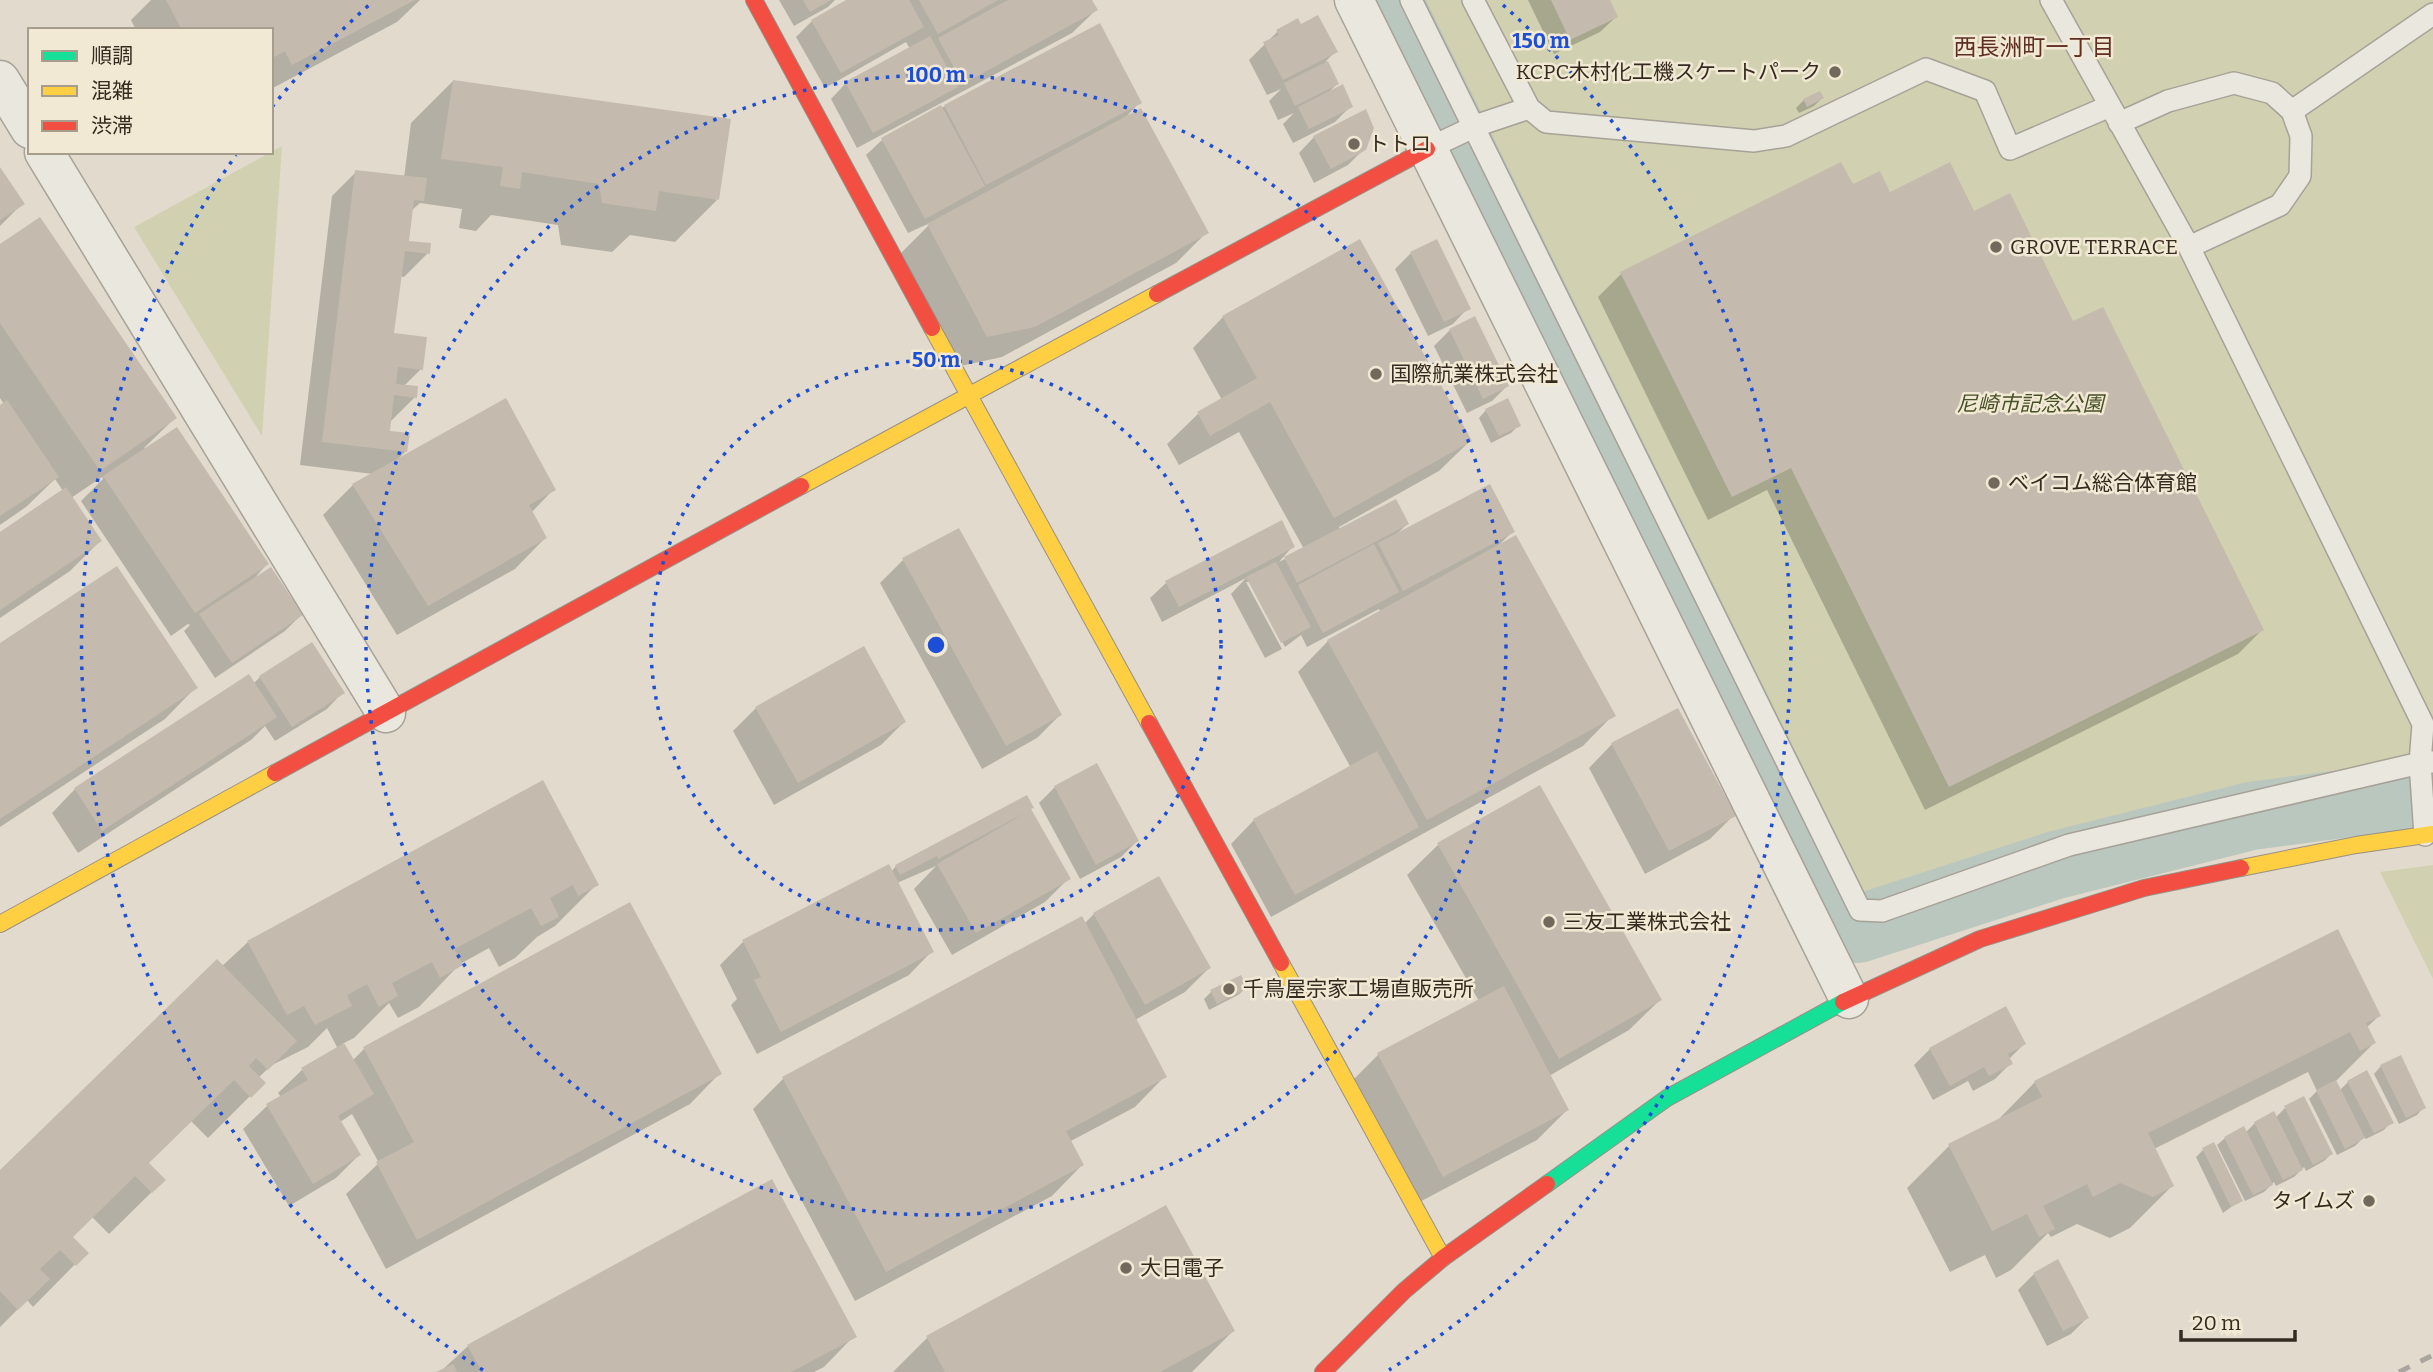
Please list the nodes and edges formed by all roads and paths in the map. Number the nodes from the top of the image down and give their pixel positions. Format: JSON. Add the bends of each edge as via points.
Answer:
{"nodes":[{"id":1,"x":754,"y":0,"type":"edge"},
{"id":2,"x":1354,"y":0,"type":"edge"},
{"id":3,"x":1411,"y":0,"type":"edge"},
{"id":4,"x":1473,"y":0,"type":"edge"},
{"id":5,"x":2051,"y":0,"type":"edge"},
{"id":6,"x":2433,"y":14,"type":"edge"},
{"id":7,"x":0,"y":80,"type":"edge"},
{"id":8,"x":1529,"y":107,"type":"junction"},
{"id":9,"x":2292,"y":111,"type":"junction"},
{"id":10,"x":2115,"y":114,"type":"junction"},
{"id":11,"x":28,"y":126,"type":"edge"},
{"id":12,"x":1470,"y":128,"type":"junction"},
{"id":13,"x":1434,"y":146,"type":"junction"},
{"id":14,"x":45,"y":154,"type":"edge"},
{"id":15,"x":2189,"y":247,"type":"junction"},
{"id":16,"x":968,"y":395,"type":"junction"},
{"id":17,"x":386,"y":713,"type":"junction"},
{"id":18,"x":2425,"y":768,"type":"edge"},
{"id":19,"x":2429,"y":835,"type":"edge"},
{"id":20,"x":0,"y":924,"type":"edge"},
{"id":21,"x":1849,"y":999,"type":"junction"},
{"id":22,"x":1443,"y":1258,"type":"junction"},
{"id":23,"x":1323,"y":1372,"type":"edge"}],
"edges":[{"from":1,"to":16,"type":"street"},
{"from":2,"to":13,"type":"street"},
{"from":3,"to":12,"type":"lane"},
{"from":4,"to":8,"type":"lane"},
{"from":5,"to":10,"type":"lane"},
{"from":6,"to":9,"type":"lane"},
{"from":7,"to":11,"type":"street"},
{"from":8,"to":10,"type":"lane","via":[[1546,122],[1754,141],[1786,136],[1926,69],[1986,91],[2011,149]]},
{"from":8,"to":12,"type":"lane"},
{"from":9,"to":10,"type":"lane","via":[[2272,93],[2234,83]]},
{"from":9,"to":15,"type":"lane","via":[[2301,136],[2300,177],[2280,205]]},
{"from":10,"to":15,"type":"lane"},
{"from":12,"to":13,"type":"lane"},
{"from":12,"to":18,"type":"lane","via":[[1860,910],[1882,911],[2069,845]]},
{"from":13,"to":16,"type":"street"},
{"from":13,"to":21,"type":"street"},
{"from":14,"to":17,"type":"street"},
{"from":15,"to":18,"type":"lane","via":[[2423,724]]},
{"from":16,"to":17,"type":"street"},
{"from":16,"to":22,"type":"street"},
{"from":17,"to":20,"type":"street"},
{"from":18,"to":19,"type":"lane","via":[[2423,813]]},
{"from":19,"to":21,"type":"street","via":[[2356,845],[2144,888],[1980,939]]},
{"from":21,"to":22,"type":"street","via":[[1667,1098]]},
{"from":22,"to":23,"type":"street"}]}
